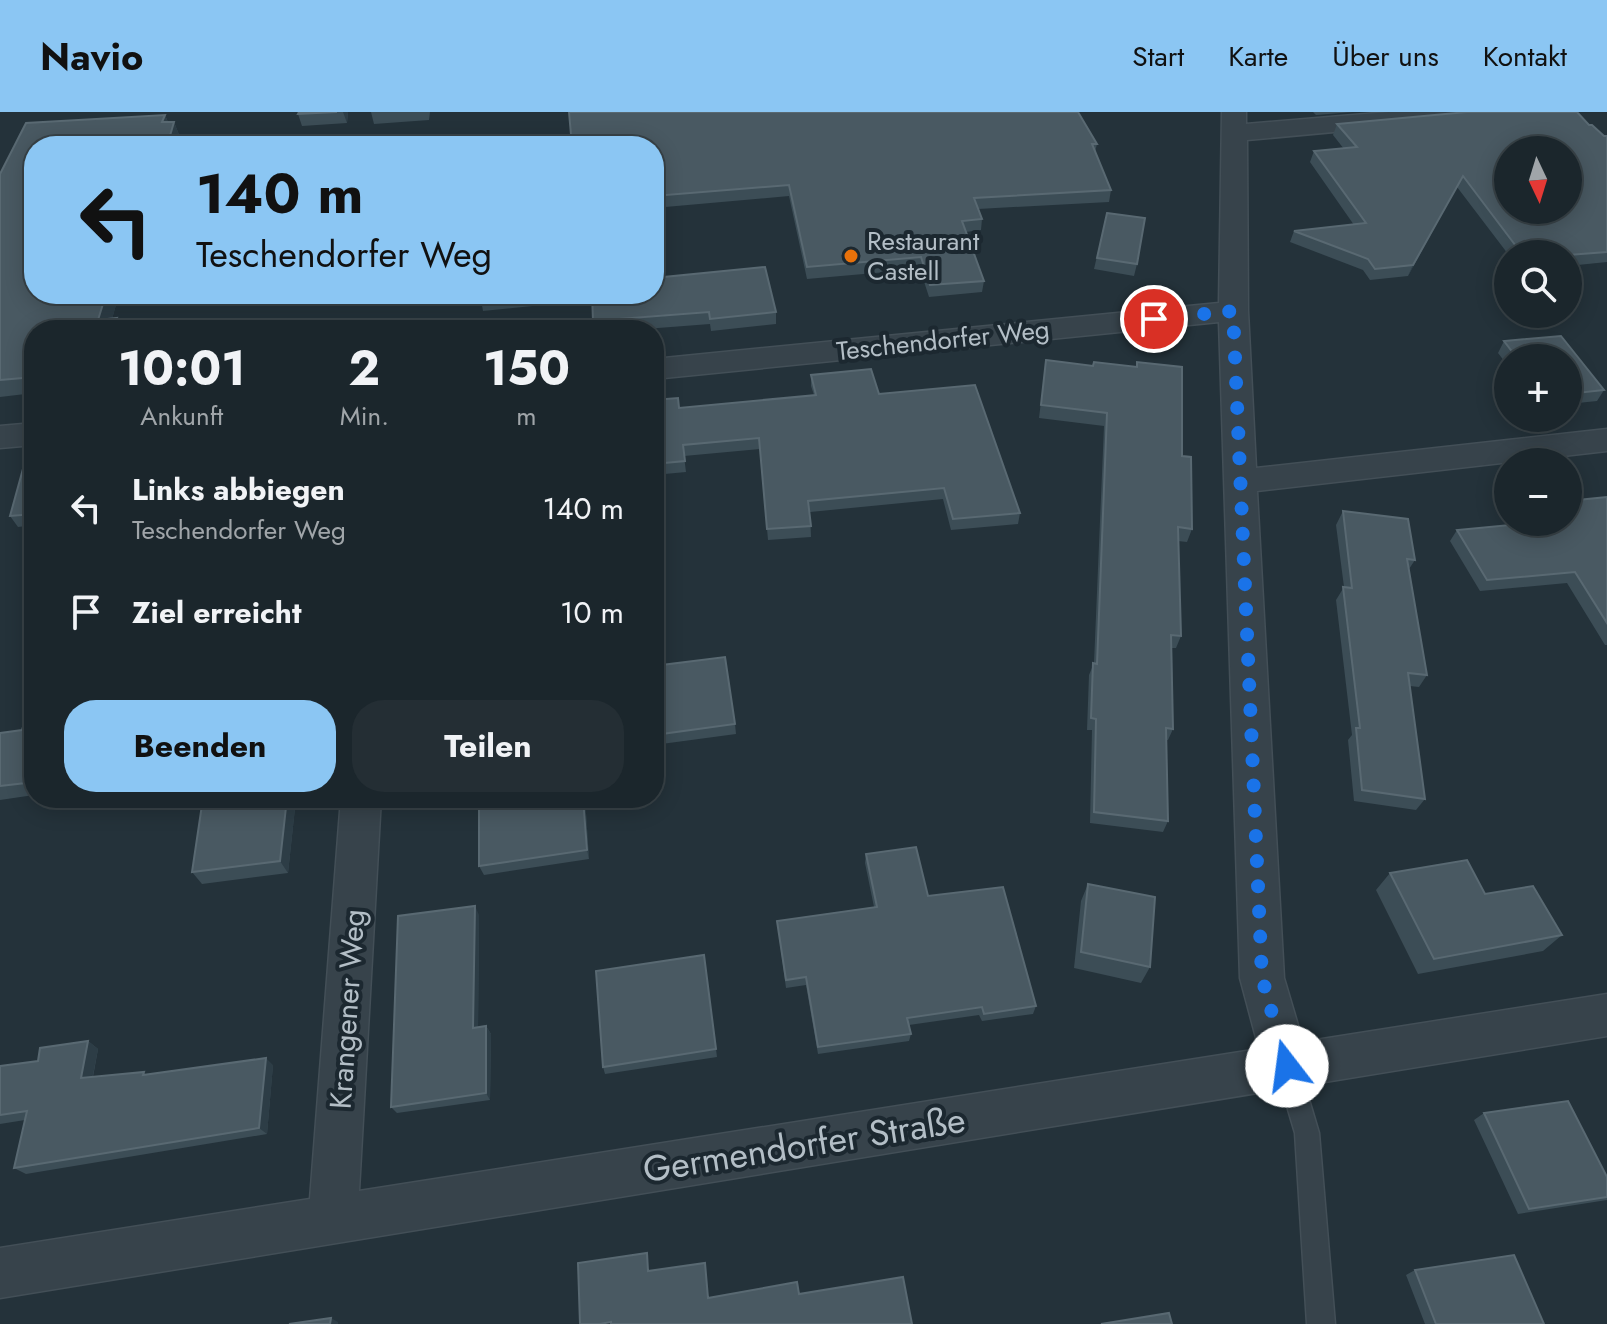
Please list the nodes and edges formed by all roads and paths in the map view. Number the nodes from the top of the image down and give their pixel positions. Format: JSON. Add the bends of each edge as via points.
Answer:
{"nodes":[{"id":1,"x":1474,"y":112,"type":"edge"},
{"id":2,"x":1234,"y":123,"type":"edge"},
{"id":3,"x":1233,"y":311,"type":"junction"},
{"id":4,"x":664,"y":368,"type":"edge"},
{"id":5,"x":24,"y":435,"type":"edge"},
{"id":6,"x":0,"y":437,"type":"edge"},
{"id":7,"x":1607,"y":440,"type":"edge"},
{"id":8,"x":1240,"y":481,"type":"junction"},
{"id":9,"x":360,"y":808,"type":"edge"},
{"id":10,"x":1607,"y":1015,"type":"edge"},
{"id":11,"x":1287,"y":1066,"type":"junction"},
{"id":12,"x":333,"y":1221,"type":"junction"},
{"id":13,"x":0,"y":1273,"type":"edge"},
{"id":14,"x":1321,"y":1324,"type":"edge"}],
"edges":[{"from":1,"to":2,"type":"street"},
{"from":2,"to":3,"type":"street"},
{"from":3,"to":4,"type":"street","name":"Teschendorfer Weg"},
{"from":3,"to":8,"type":"street"},
{"from":5,"to":6,"type":"street"},
{"from":7,"to":8,"type":"street"},
{"from":8,"to":11,"type":"street","via":[[1262,978]]},
{"from":9,"to":12,"type":"street","name":"Krangener Weg"},
{"from":10,"to":11,"type":"street","name":"Germendorfer Straße"},
{"from":11,"to":12,"type":"street","name":"Germendorfer Straße"},
{"from":11,"to":14,"type":"lane","via":[[1307,1133]]},
{"from":12,"to":13,"type":"street","name":"Germendorfer Straße"}]}
